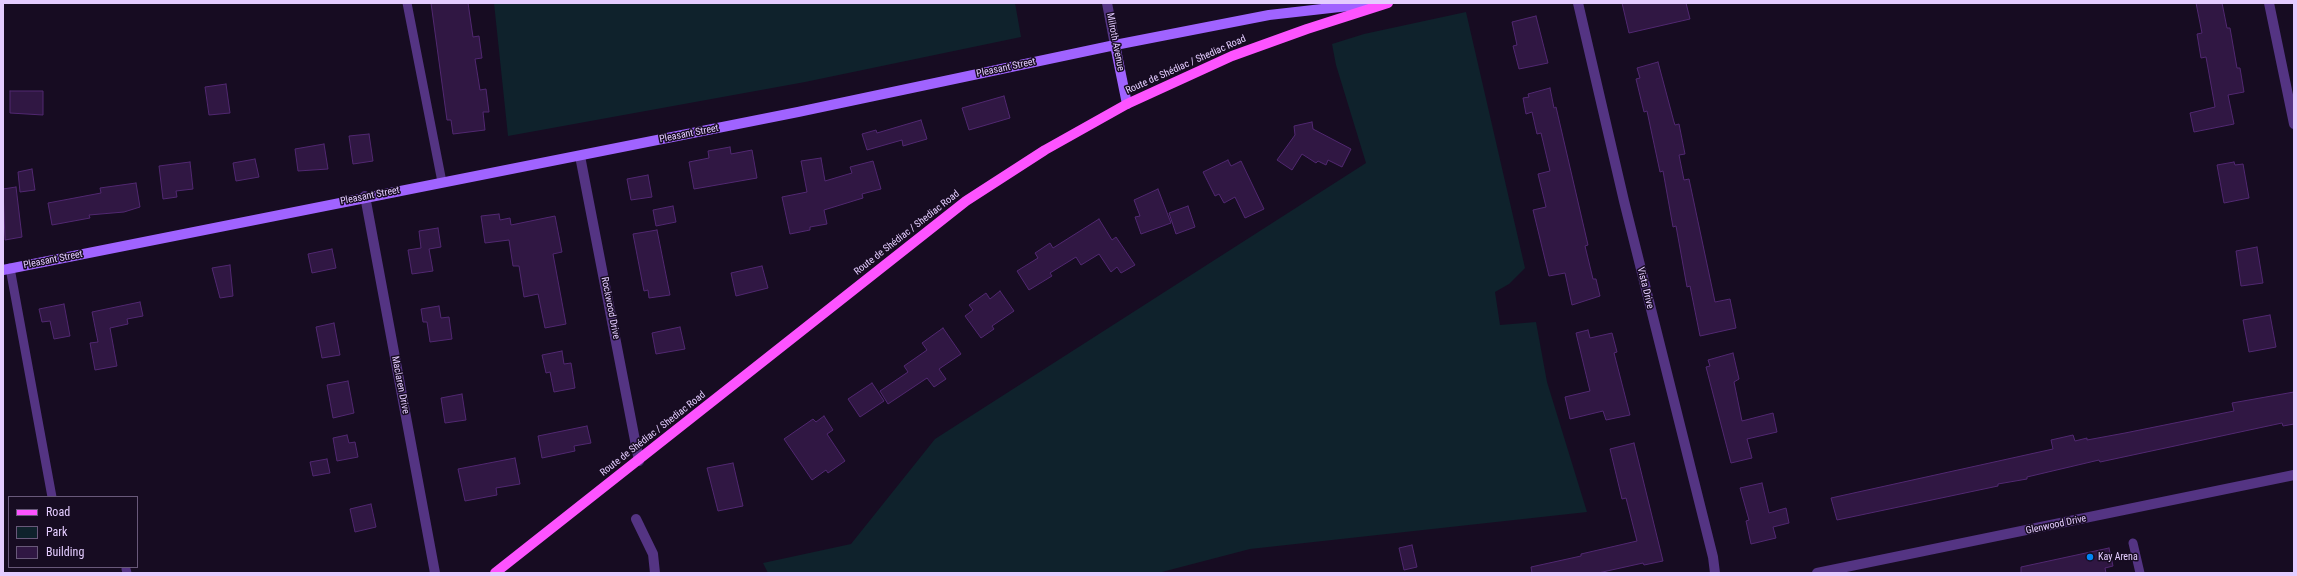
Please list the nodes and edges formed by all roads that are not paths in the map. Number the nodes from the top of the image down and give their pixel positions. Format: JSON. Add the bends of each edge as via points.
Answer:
{"nodes":[{"id":1,"x":407,"y":3,"type":"edge"},
{"id":2,"x":1107,"y":3,"type":"edge"},
{"id":3,"x":1375,"y":3,"type":"edge"},
{"id":4,"x":1388,"y":3,"type":"edge"},
{"id":5,"x":1578,"y":3,"type":"edge"},
{"id":6,"x":2270,"y":3,"type":"edge"},
{"id":7,"x":1115,"y":45,"type":"junction"},
{"id":8,"x":1127,"y":104,"type":"junction"},
{"id":9,"x":2294,"y":124,"type":"edge"},
{"id":10,"x":580,"y":156,"type":"junction"},
{"id":11,"x":442,"y":182,"type":"junction"},
{"id":12,"x":365,"y":196,"type":"junction"},
{"id":13,"x":7,"y":269,"type":"edge"},
{"id":14,"x":639,"y":461,"type":"junction"},
{"id":15,"x":2294,"y":476,"type":"edge"},
{"id":16,"x":52,"y":496,"type":"edge"},
{"id":17,"x":636,"y":519,"type":"dead end"},
{"id":18,"x":2134,"y":543,"type":"dead end"},
{"id":19,"x":435,"y":573,"type":"edge"},
{"id":20,"x":495,"y":573,"type":"edge"},
{"id":21,"x":655,"y":573,"type":"edge"},
{"id":22,"x":1715,"y":573,"type":"edge"},
{"id":23,"x":1817,"y":573,"type":"edge"},
{"id":24,"x":2140,"y":573,"type":"edge"}],
"edges":[{"from":1,"to":11,"type":"lane"},
{"from":2,"to":7,"type":"street","name":"Milroth Avenue"},
{"from":3,"to":7,"type":"street","name":"Pleasant Street","via":[[1269,15]]},
{"from":4,"to":8,"type":"main road","name":"Route de Shédiac / Shediac Road","via":[[1232,56]]},
{"from":5,"to":22,"type":"street","name":"Vista Drive"},
{"from":6,"to":9,"type":"street"},
{"from":7,"to":8,"type":"street","name":"Milroth Avenue"},
{"from":7,"to":10,"type":"street","name":"Pleasant Street"},
{"from":8,"to":14,"type":"main road","name":"Route de Shédiac / Shediac Road","via":[[1045,150],[966,201]]},
{"from":10,"to":11,"type":"street","name":"Pleasant Street"},
{"from":10,"to":14,"type":"street","name":"Rockwood Drive"},
{"from":11,"to":12,"type":"street","name":"Pleasant Street"},
{"from":12,"to":13,"type":"street","name":"Pleasant Street"},
{"from":12,"to":19,"type":"street","name":"Maclaren Drive"},
{"from":13,"to":16,"type":"lane"},
{"from":14,"to":20,"type":"main road","name":"Route de Shédiac / Shediac Road"},
{"from":15,"to":23,"type":"street","name":"Glenwood Drive"},
{"from":17,"to":21,"type":"street","via":[[654,554]]},
{"from":18,"to":24,"type":"lane"}]}
